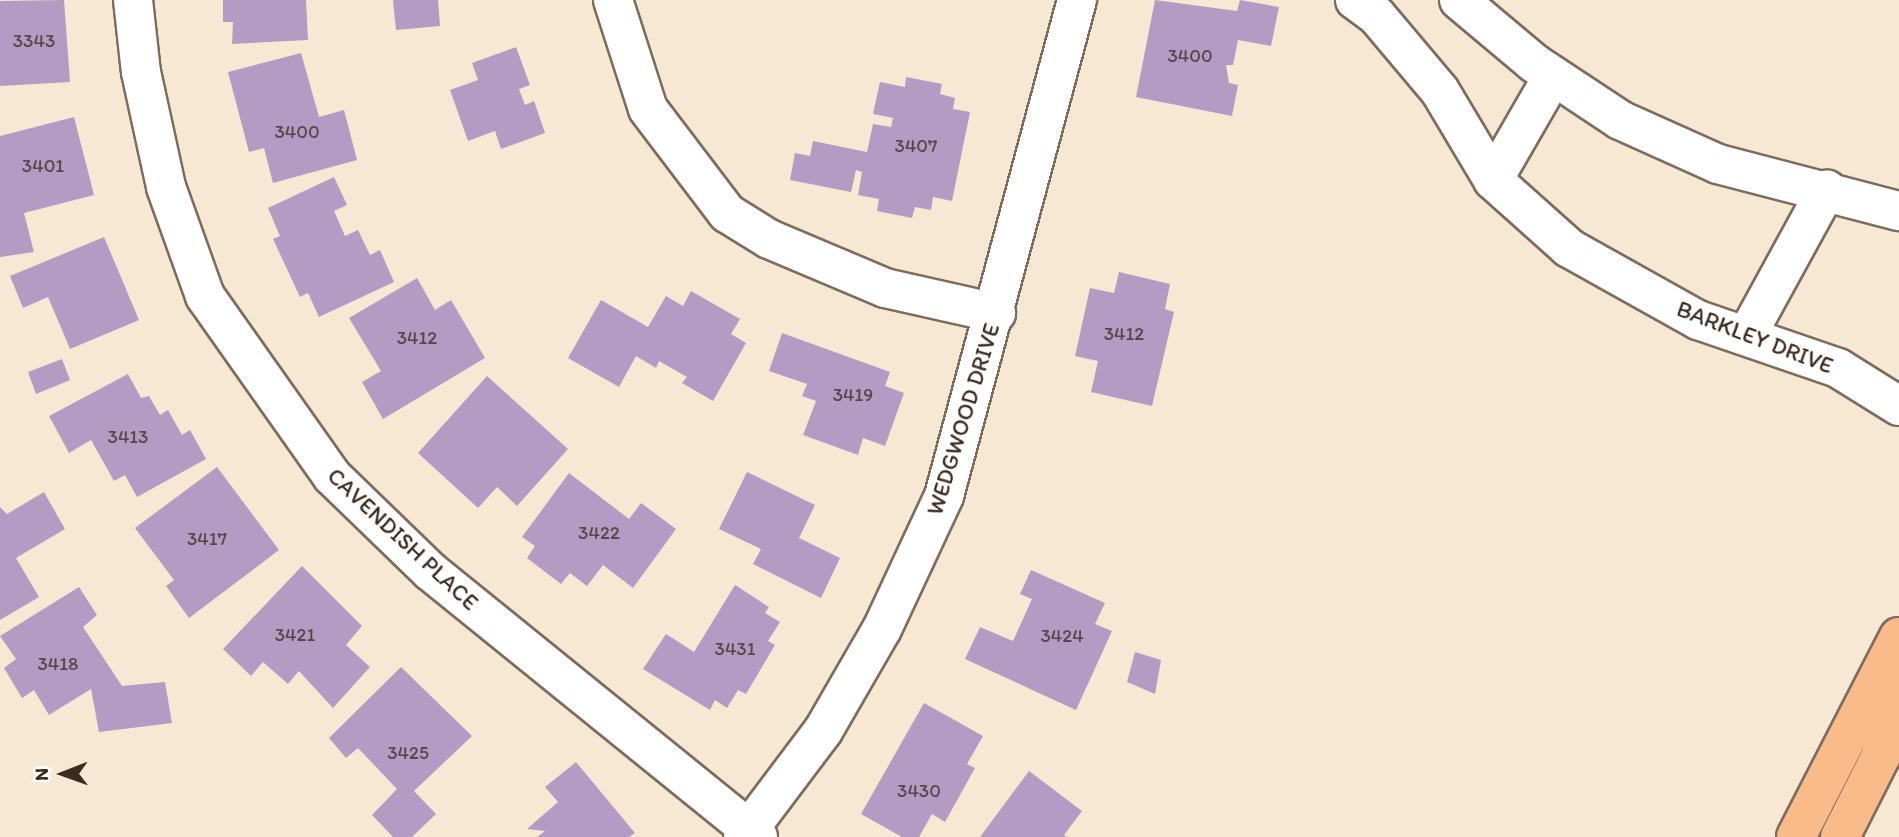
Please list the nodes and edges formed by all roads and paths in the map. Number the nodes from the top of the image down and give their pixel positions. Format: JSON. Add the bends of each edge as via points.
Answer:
{"nodes":[{"id":1,"x":133,"y":0,"type":"edge"},
{"id":2,"x":613,"y":0,"type":"edge"},
{"id":3,"x":1077,"y":0,"type":"edge"},
{"id":4,"x":1355,"y":0,"type":"edge"},
{"id":5,"x":1459,"y":0,"type":"edge"},
{"id":6,"x":1553,"y":76,"type":"junction"},
{"id":7,"x":1493,"y":180,"type":"junction"},
{"id":8,"x":1827,"y":189,"type":"junction"},
{"id":9,"x":1899,"y":211,"type":"edge"},
{"id":10,"x":996,"y":313,"type":"junction"},
{"id":11,"x":1747,"y":335,"type":"junction"},
{"id":12,"x":1899,"y":406,"type":"edge"},
{"id":13,"x":1899,"y":639,"type":"edge"},
{"id":14,"x":750,"y":835,"type":"edge"},
{"id":15,"x":1797,"y":837,"type":"edge"},
{"id":16,"x":1840,"y":837,"type":"edge"}],
"edges":[{"from":1,"to":14,"type":"street","name":"CAVENDISH PLACE","via":[[141,72],[166,187],[205,296],[332,476],[430,571]]},
{"from":2,"to":10,"type":"street","via":[[648,109],[727,213],[769,239],[885,288]]},
{"from":3,"to":10,"type":"street","name":"WEDGWOOD DRIVE"},
{"from":4,"to":7,"type":"street","name":"BARKLEY DRIVE","via":[[1376,15],[1440,91]]},
{"from":5,"to":6,"type":"street"},
{"from":6,"to":7,"type":"street"},
{"from":6,"to":8,"type":"street","via":[[1620,120],[1718,164]]},
{"from":7,"to":11,"type":"street","name":"BARKLEY DRIVE","via":[[1569,248],[1698,320]]},
{"from":8,"to":9,"type":"street"},
{"from":8,"to":11,"type":"street"},
{"from":10,"to":14,"type":"street","name":"WEDGWOOD DRIVE","via":[[944,496],[882,629],[823,731]]},
{"from":11,"to":12,"type":"street","name":"BARKLEY DRIVE","via":[[1838,368]]},
{"from":13,"to":15,"type":"main road"},
{"from":13,"to":16,"type":"main road","via":[[1881,756]]}]}
